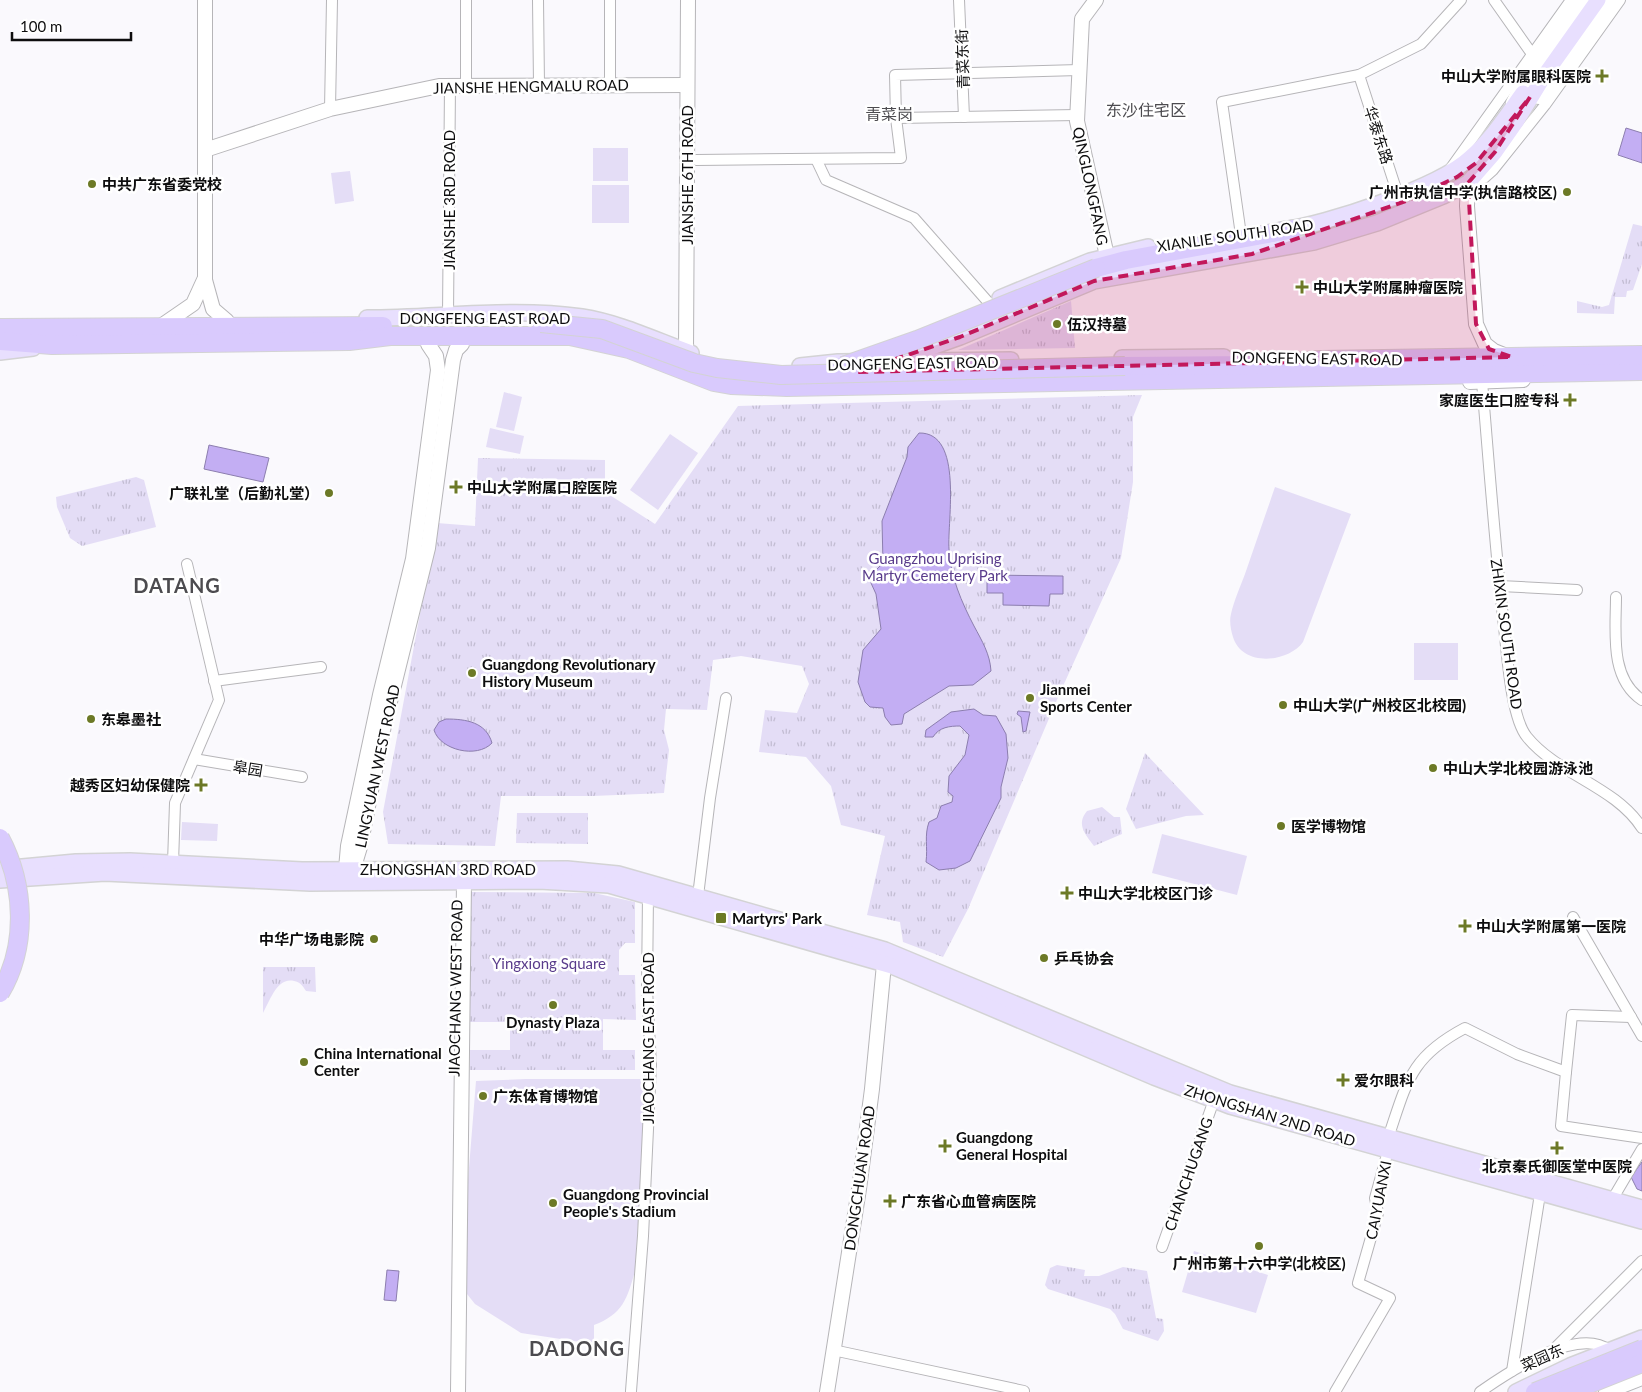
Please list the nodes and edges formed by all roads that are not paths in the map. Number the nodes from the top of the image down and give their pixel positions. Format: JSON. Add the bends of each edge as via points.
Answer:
{"nodes":[{"id":1,"x":205,"y":0,"type":"edge"},
{"id":2,"x":332,"y":0,"type":"edge"},
{"id":3,"x":466,"y":0,"type":"edge"},
{"id":4,"x":538,"y":0,"type":"edge"},
{"id":5,"x":610,"y":0,"type":"edge"},
{"id":6,"x":688,"y":0,"type":"edge"},
{"id":7,"x":959,"y":0,"type":"edge"},
{"id":8,"x":1096,"y":0,"type":"edge"},
{"id":9,"x":1461,"y":0,"type":"edge"},
{"id":10,"x":1494,"y":0,"type":"edge"},
{"id":11,"x":1571,"y":0,"type":"edge"},
{"id":12,"x":1582,"y":0,"type":"edge"},
{"id":13,"x":1591,"y":0,"type":"edge"},
{"id":14,"x":1598,"y":0,"type":"edge"},
{"id":15,"x":1609,"y":0,"type":"edge"},
{"id":16,"x":1620,"y":0,"type":"edge"},
{"id":17,"x":1568,"y":37,"type":"junction"},
{"id":18,"x":1532,"y":54,"type":"junction"},
{"id":19,"x":1079,"y":70,"type":"junction"},
{"id":20,"x":962,"y":73,"type":"junction"},
{"id":21,"x":1359,"y":75,"type":"junction"},
{"id":22,"x":539,"y":84,"type":"junction"},
{"id":23,"x":610,"y":84,"type":"junction"},
{"id":24,"x":450,"y":85,"type":"junction"},
{"id":25,"x":466,"y":85,"type":"junction"},
{"id":26,"x":687,"y":85,"type":"junction"},
{"id":27,"x":1530,"y":96,"type":"junction"},
{"id":28,"x":330,"y":109,"type":"junction"},
{"id":29,"x":1077,"y":115,"type":"junction"},
{"id":30,"x":1514,"y":115,"type":"junction"},
{"id":31,"x":964,"y":117,"type":"junction"},
{"id":32,"x":896,"y":118,"type":"junction"},
{"id":33,"x":205,"y":150,"type":"junction"},
{"id":34,"x":696,"y":160,"type":"dead end"},
{"id":35,"x":817,"y":161,"type":"junction"},
{"id":36,"x":1446,"y":174,"type":"junction"},
{"id":37,"x":1468,"y":182,"type":"junction"},
{"id":38,"x":1398,"y":195,"type":"junction"},
{"id":39,"x":1294,"y":229,"type":"junction"},
{"id":40,"x":1241,"y":235,"type":"junction"},
{"id":41,"x":1252,"y":254,"type":"junction"},
{"id":42,"x":1102,"y":262,"type":"junction"},
{"id":43,"x":204,"y":280,"type":"junction"},
{"id":44,"x":989,"y":303,"type":"junction"},
{"id":45,"x":959,"y":315,"type":"junction"},
{"id":46,"x":448,"y":316,"type":"junction"},
{"id":47,"x":227,"y":321,"type":"junction"},
{"id":48,"x":161,"y":326,"type":"junction"},
{"id":49,"x":0,"y":328,"type":"edge"},
{"id":50,"x":968,"y":334,"type":"junction"},
{"id":51,"x":0,"y":341,"type":"edge"},
{"id":52,"x":348,"y":341,"type":"junction"},
{"id":53,"x":428,"y":344,"type":"junction"},
{"id":54,"x":462,"y":344,"type":"junction"},
{"id":55,"x":52,"y":345,"type":"junction"},
{"id":56,"x":0,"y":347,"type":"edge"},
{"id":57,"x":686,"y":351,"type":"junction"},
{"id":58,"x":0,"y":352,"type":"edge"},
{"id":59,"x":1642,"y":355,"type":"edge"},
{"id":60,"x":1512,"y":357,"type":"junction"},
{"id":61,"x":1320,"y":360,"type":"junction"},
{"id":62,"x":838,"y":362,"type":"junction"},
{"id":63,"x":887,"y":363,"type":"junction"},
{"id":64,"x":438,"y":368,"type":"junction"},
{"id":65,"x":452,"y":368,"type":"junction"},
{"id":66,"x":1642,"y":371,"type":"edge"},
{"id":67,"x":1561,"y":372,"type":"junction"},
{"id":68,"x":817,"y":373,"type":"junction"},
{"id":69,"x":1394,"y":375,"type":"junction"},
{"id":70,"x":704,"y":378,"type":"junction"},
{"id":71,"x":1482,"y":382,"type":"junction"},
{"id":72,"x":804,"y":386,"type":"junction"},
{"id":73,"x":891,"y":386,"type":"junction"},
{"id":74,"x":428,"y":548,"type":"junction"},
{"id":75,"x":413,"y":554,"type":"junction"},
{"id":76,"x":187,"y":564,"type":"dead end"},
{"id":77,"x":1500,"y":586,"type":"junction"},
{"id":78,"x":1578,"y":590,"type":"dead end"},
{"id":79,"x":1616,"y":597,"type":"dead end"},
{"id":80,"x":321,"y":667,"type":"dead end"},
{"id":81,"x":214,"y":681,"type":"junction"},
{"id":82,"x":726,"y":698,"type":"dead end"},
{"id":83,"x":1642,"y":700,"type":"edge"},
{"id":84,"x":194,"y":759,"type":"junction"},
{"id":85,"x":302,"y":777,"type":"dead end"},
{"id":86,"x":1642,"y":828,"type":"edge"},
{"id":87,"x":0,"y":838,"type":"edge"},
{"id":88,"x":0,"y":844,"type":"edge"},
{"id":89,"x":173,"y":863,"type":"junction"},
{"id":90,"x":24,"y":872,"type":"junction"},
{"id":91,"x":2,"y":874,"type":"edge"},
{"id":92,"x":350,"y":874,"type":"junction"},
{"id":93,"x":460,"y":878,"type":"junction"},
{"id":94,"x":648,"y":895,"type":"junction"},
{"id":95,"x":698,"y":896,"type":"junction"},
{"id":96,"x":1573,"y":917,"type":"dead end"},
{"id":97,"x":885,"y":956,"type":"junction"},
{"id":98,"x":0,"y":992,"type":"edge"},
{"id":99,"x":1631,"y":1017,"type":"junction"},
{"id":100,"x":1642,"y":1036,"type":"edge"},
{"id":101,"x":1566,"y":1072,"type":"junction"},
{"id":102,"x":1185,"y":1083,"type":"junction"},
{"id":103,"x":1214,"y":1100,"type":"junction"},
{"id":104,"x":1642,"y":1138,"type":"edge"},
{"id":105,"x":1388,"y":1145,"type":"junction"},
{"id":106,"x":1642,"y":1149,"type":"edge"},
{"id":107,"x":1540,"y":1194,"type":"junction"},
{"id":108,"x":1612,"y":1200,"type":"junction"},
{"id":109,"x":1642,"y":1208,"type":"edge"},
{"id":110,"x":1642,"y":1221,"type":"edge"},
{"id":111,"x":1162,"y":1247,"type":"dead end"},
{"id":112,"x":1642,"y":1261,"type":"edge"},
{"id":113,"x":1642,"y":1338,"type":"edge"},
{"id":114,"x":1642,"y":1349,"type":"edge"},
{"id":115,"x":833,"y":1350,"type":"junction"},
{"id":116,"x":1609,"y":1350,"type":"junction"},
{"id":117,"x":1551,"y":1352,"type":"junction"},
{"id":118,"x":1642,"y":1360,"type":"edge"},
{"id":119,"x":1570,"y":1366,"type":"junction"},
{"id":120,"x":1617,"y":1368,"type":"junction"},
{"id":121,"x":1512,"y":1371,"type":"junction"},
{"id":122,"x":1550,"y":1375,"type":"junction"},
{"id":123,"x":1639,"y":1378,"type":"edge"},
{"id":124,"x":631,"y":1391,"type":"edge"},
{"id":125,"x":1024,"y":1391,"type":"edge"},
{"id":126,"x":1569,"y":1391,"type":"edge"},
{"id":127,"x":449,"y":1392,"type":"edge"},
{"id":128,"x":458,"y":1392,"type":"edge"},
{"id":129,"x":827,"y":1392,"type":"edge"},
{"id":130,"x":1335,"y":1392,"type":"edge"},
{"id":131,"x":1480,"y":1392,"type":"edge"},
{"id":132,"x":1516,"y":1392,"type":"edge"},
{"id":133,"x":1534,"y":1392,"type":"edge"},
{"id":134,"x":1541,"y":1392,"type":"edge"},
{"id":135,"x":1548,"y":1392,"type":"edge"},
{"id":136,"x":1597,"y":1392,"type":"edge"},
{"id":137,"x":1606,"y":1392,"type":"edge"}],
"edges":[{"from":1,"to":33,"type":"street"},
{"from":2,"to":28,"type":"street"},
{"from":3,"to":25,"type":"street"},
{"from":4,"to":22,"type":"street"},
{"from":5,"to":23,"type":"street"},
{"from":6,"to":26,"type":"street","name":"JIANSHE 6TH ROAD"},
{"from":7,"to":20,"type":"street","name":"青菜东街"},
{"from":8,"to":19,"type":"street","name":"QINGLONGFANG","via":[[1082,19]]},
{"from":9,"to":21,"type":"street","via":[[1422,44]]},
{"from":10,"to":18,"type":"street"},
{"from":11,"to":18,"type":"street"},
{"from":12,"to":30,"type":"street","via":[[1524,81]]},
{"from":13,"to":17,"type":"main road","name":"XIANLIE SOUTH ROAD"},
{"from":14,"to":17,"type":"main road","name":"XIANLIE SOUTH ROAD"},
{"from":15,"to":30,"type":"street","via":[[1540,96]]},
{"from":16,"to":37,"type":"street","via":[[1493,170],[1484,178]]},
{"from":17,"to":27,"type":"main road","name":"XIANLIE SOUTH ROAD"},
{"from":17,"to":30,"type":"main road","name":"XIANLIE SOUTH ROAD"},
{"from":18,"to":36,"type":"street"},
{"from":19,"to":20,"type":"street"},
{"from":19,"to":29,"type":"street","name":"QINGLONGFANG"},
{"from":20,"to":31,"type":"street","name":"青菜东街"},
{"from":20,"to":32,"type":"street","via":[[895,75]]},
{"from":21,"to":38,"type":"street","name":"华泰东路"},
{"from":21,"to":40,"type":"street","via":[[1222,102]]},
{"from":22,"to":23,"type":"street","name":"JIANSHE HENGMALU ROAD"},
{"from":22,"to":25,"type":"street","name":"JIANSHE HENGMALU ROAD"},
{"from":23,"to":26,"type":"street","name":"JIANSHE HENGMALU ROAD"},
{"from":24,"to":25,"type":"street","name":"JIANSHE HENGMALU ROAD"},
{"from":24,"to":28,"type":"street","name":"JIANSHE HENGMALU ROAD"},
{"from":24,"to":46,"type":"street","name":"JIANSHE 3RD ROAD"},
{"from":26,"to":57,"type":"street","name":"JIANSHE 6TH ROAD"},
{"from":27,"to":30,"type":"main road","name":"XIANLIE SOUTH ROAD"},
{"from":27,"to":41,"type":"main road","name":"XIANLIE SOUTH ROAD","via":[[1482,157],[1457,177],[1344,225]]},
{"from":28,"to":33,"type":"street","name":"JIANSHE HENGMALU ROAD"},
{"from":29,"to":31,"type":"street"},
{"from":29,"to":42,"type":"street","name":"QINGLONGFANG"},
{"from":30,"to":36,"type":"main road","name":"XIANLIE SOUTH ROAD","via":[[1470,158]]},
{"from":30,"to":37,"type":"main road","name":"XIANLIE SOUTH ROAD","via":[[1495,152]]},
{"from":31,"to":32,"type":"street"},
{"from":32,"to":35,"type":"street","via":[[901,158]]},
{"from":33,"to":43,"type":"street"},
{"from":34,"to":35,"type":"street"},
{"from":35,"to":44,"type":"street","via":[[826,180],[914,218]]},
{"from":36,"to":38,"type":"main road","name":"XIANLIE SOUTH ROAD"},
{"from":37,"to":41,"type":"main road","name":"XIANLIE SOUTH ROAD","via":[[1443,196],[1358,230]]},
{"from":37,"to":60,"type":"street","via":[[1477,329],[1489,348]]},
{"from":38,"to":39,"type":"main road","name":"XIANLIE SOUTH ROAD","via":[[1349,214]]},
{"from":39,"to":40,"type":"main road","name":"XIANLIE SOUTH ROAD"},
{"from":39,"to":42,"type":"highway"},
{"from":40,"to":42,"type":"main road","name":"XIANLIE SOUTH ROAD","via":[[1145,248]]},
{"from":41,"to":50,"type":"main road","name":"XIANLIE SOUTH ROAD","via":[[1094,281]]},
{"from":42,"to":44,"type":"main road","name":"XIANLIE SOUTH ROAD","via":[[1058,272]]},
{"from":42,"to":68,"type":"highway","bridge":true,"via":[[875,356]]},
{"from":43,"to":47,"type":"street","via":[[213,310]]},
{"from":43,"to":48,"type":"street","via":[[193,304]]},
{"from":44,"to":45,"type":"main road","name":"XIANLIE SOUTH ROAD"},
{"from":45,"to":50,"type":"main road","via":[[956,321],[959,331]]},
{"from":45,"to":62,"type":"main road","name":"XIANLIE SOUTH ROAD"},
{"from":46,"to":47,"type":"main road","name":"DONGFENG EAST ROAD"},
{"from":46,"to":57,"type":"main road","name":"DONGFENG EAST ROAD","via":[[528,314],[583,318],[631,330]]},
{"from":47,"to":48,"type":"main road","name":"DONGFENG EAST ROAD"},
{"from":48,"to":49,"type":"highway","name":"DONGFENG EAST ROAD"},
{"from":48,"to":68,"type":"highway","name":"DONGFENG EAST ROAD","bridge":true,"via":[[329,328],[542,323],[602,330],[717,368],[781,375]]},
{"from":50,"to":63,"type":"main road","name":"XIANLIE SOUTH ROAD"},
{"from":51,"to":55,"type":"highway","name":"DONGFENG EAST ROAD"},
{"from":52,"to":53,"type":"highway","name":"DONGFENG EAST ROAD"},
{"from":52,"to":55,"type":"highway","name":"DONGFENG EAST ROAD"},
{"from":52,"to":70,"type":"highway","name":"DONGFENG EAST ROAD","via":[[390,336],[570,336],[634,351]]},
{"from":53,"to":54,"type":"highway","name":"DONGFENG EAST ROAD"},
{"from":53,"to":64,"type":"street","name":"LINGYUAN WEST ROAD","via":[[434,350]]},
{"from":54,"to":65,"type":"street","name":"LINGYUAN WEST ROAD","via":[[456,350]]},
{"from":54,"to":73,"type":"highway","name":"DONGFENG EAST ROAD","via":[[550,343],[601,351],[635,359],[700,385],[730,392]]},
{"from":55,"to":56,"type":"highway"},
{"from":55,"to":58,"type":"main road"},
{"from":57,"to":62,"type":"main road","name":"DONGFENG EAST ROAD","via":[[719,361],[757,366]]},
{"from":57,"to":70,"type":"street","via":[[696,372]]},
{"from":59,"to":60,"type":"highway","name":"DONGFENG EAST ROAD"},
{"from":60,"to":61,"type":"highway","name":"DONGFENG EAST ROAD"},
{"from":61,"to":63,"type":"main road","name":"DONGFENG EAST ROAD","via":[[1166,356]]},
{"from":61,"to":68,"type":"highway","bridge":true,"via":[[1253,365]]},
{"from":62,"to":63,"type":"main road","name":"DONGFENG EAST ROAD"},
{"from":63,"to":72,"type":"main road","name":"XIANLIE SOUTH ROAD"},
{"from":64,"to":65,"type":"street","via":[[447,364]]},
{"from":64,"to":75,"type":"street","name":"LINGYUAN WEST ROAD"},
{"from":65,"to":74,"type":"street","name":"LINGYUAN WEST ROAD"},
{"from":66,"to":67,"type":"highway","name":"DONGFENG EAST ROAD"},
{"from":67,"to":69,"type":"highway","name":"DONGFENG EAST ROAD"},
{"from":67,"to":71,"type":"street","via":[[1521,381]]},
{"from":69,"to":71,"type":"street"},
{"from":69,"to":73,"type":"highway","name":"DONGFENG EAST ROAD"},
{"from":70,"to":72,"type":"highway","name":"DONGFENG EAST ROAD","via":[[731,385]]},
{"from":71,"to":77,"type":"street","name":"ZHIXIN SOUTH ROAD"},
{"from":72,"to":73,"type":"highway","name":"DONGFENG EAST ROAD"},
{"from":74,"to":75,"type":"street"},
{"from":74,"to":92,"type":"street","name":"LINGYUAN WEST ROAD"},
{"from":75,"to":92,"type":"street","name":"LINGYUAN WEST ROAD","via":[[348,846]]},
{"from":76,"to":81,"type":"street"},
{"from":77,"to":78,"type":"street"},
{"from":77,"to":86,"type":"street","name":"ZHIXIN SOUTH ROAD","via":[[1513,694],[1523,732],[1545,753],[1626,809]]},
{"from":79,"to":83,"type":"street","via":[[1616,652],[1624,680],[1633,694]]},
{"from":80,"to":81,"type":"street"},
{"from":81,"to":84,"type":"street","via":[[219,700]]},
{"from":82,"to":95,"type":"street"},
{"from":84,"to":85,"type":"street","name":"皋园"},
{"from":84,"to":89,"type":"street","via":[[175,803]]},
{"from":87,"to":98,"type":"highway","bridge":true,"via":[[15,874],[20,914],[14,958]]},
{"from":88,"to":98,"type":"highway","bridge":true,"via":[[12,868],[19,916],[13,958]]},
{"from":89,"to":90,"type":"main road","name":"ZHONGSHAN 3RD ROAD","via":[[113,861]]},
{"from":89,"to":92,"type":"main road","name":"ZHONGSHAN 3RD ROAD"},
{"from":90,"to":91,"type":"main road","name":"ZHONGSHAN 3RD ROAD"},
{"from":90,"to":92,"type":"main road","name":"ZHONGSHAN 3RD ROAD"},
{"from":92,"to":93,"type":"main road","name":"ZHONGSHAN 3RD ROAD"},
{"from":93,"to":94,"type":"main road","name":"ZHONGSHAN 3RD ROAD","via":[[588,882]]},
{"from":93,"to":95,"type":"main road","name":"ZHONGSHAN 3RD ROAD","via":[[595,871]]},
{"from":93,"to":127,"type":"street","name":"JIAOCHANG WEST ROAD"},
{"from":93,"to":128,"type":"street","name":"JIAOCHANG WEST ROAD"},
{"from":94,"to":97,"type":"main road","name":"ZHONGSHAN 3RD ROAD"},
{"from":94,"to":124,"type":"street","name":"JIAOCHANG EAST ROAD","via":[[647,989],[651,1065]]},
{"from":95,"to":97,"type":"main road","name":"ZHONGSHAN 3RD ROAD"},
{"from":96,"to":99,"type":"street"},
{"from":97,"to":102,"type":"main road","name":"ZHONGSHAN 2ND ROAD"},
{"from":97,"to":115,"type":"street","name":"DONGCHUAN ROAD","via":[[860,1180]]},
{"from":99,"to":100,"type":"street"},
{"from":99,"to":101,"type":"street","via":[[1572,1015]]},
{"from":101,"to":104,"type":"street","via":[[1561,1126]]},
{"from":101,"to":105,"type":"street","via":[[1517,1054],[1466,1028],[1445,1038],[1408,1077]]},
{"from":102,"to":103,"type":"main road","name":"ZHONGSHAN 2ND ROAD"},
{"from":102,"to":105,"type":"main road","name":"ZHONGSHAN 2ND ROAD","via":[[1242,1097]]},
{"from":103,"to":105,"type":"main road","name":"ZHONGSHAN 2ND ROAD"},
{"from":103,"to":111,"type":"street","name":"CHANCHUGANG"},
{"from":105,"to":107,"type":"main road","name":"ZHONGSHAN 2ND ROAD"},
{"from":105,"to":108,"type":"main road","name":"ZHONGSHAN 2ND ROAD"},
{"from":105,"to":130,"type":"street","name":"CAIYUANXI","via":[[1376,1198],[1378,1214],[1358,1283],[1390,1298]]},
{"from":106,"to":108,"type":"street"},
{"from":107,"to":110,"type":"main road","name":"ZHONGSHAN 2ND ROAD"},
{"from":107,"to":121,"type":"street"},
{"from":108,"to":109,"type":"main road","name":"ZHONGSHAN 2ND ROAD"},
{"from":112,"to":117,"type":"street"},
{"from":113,"to":116,"type":"main road"},
{"from":113,"to":118,"type":"main road"},
{"from":114,"to":133,"type":"highway","bridge":true},
{"from":115,"to":125,"type":"street"},
{"from":115,"to":129,"type":"street","name":"DONGCHUAN ROAD"},
{"from":116,"to":117,"type":"street","name":"菜园东","via":[[1598,1343],[1581,1343]]},
{"from":116,"to":119,"type":"main road"},
{"from":116,"to":126,"type":"main road","via":[[1610,1362]]},
{"from":117,"to":121,"type":"street","name":"菜园东"},
{"from":118,"to":120,"type":"main road"},
{"from":118,"to":126,"type":"highway","bridge":true},
{"from":119,"to":122,"type":"main road"},
{"from":119,"to":135,"type":"main road","via":[[1559,1383]]},
{"from":120,"to":123,"type":"street"},
{"from":120,"to":126,"type":"main road"},
{"from":121,"to":131,"type":"street","name":"菜园东"},
{"from":122,"to":132,"type":"main road"},
{"from":122,"to":134,"type":"main road"},
{"from":123,"to":136,"type":"highway"},
{"from":123,"to":137,"type":"street"}]}
